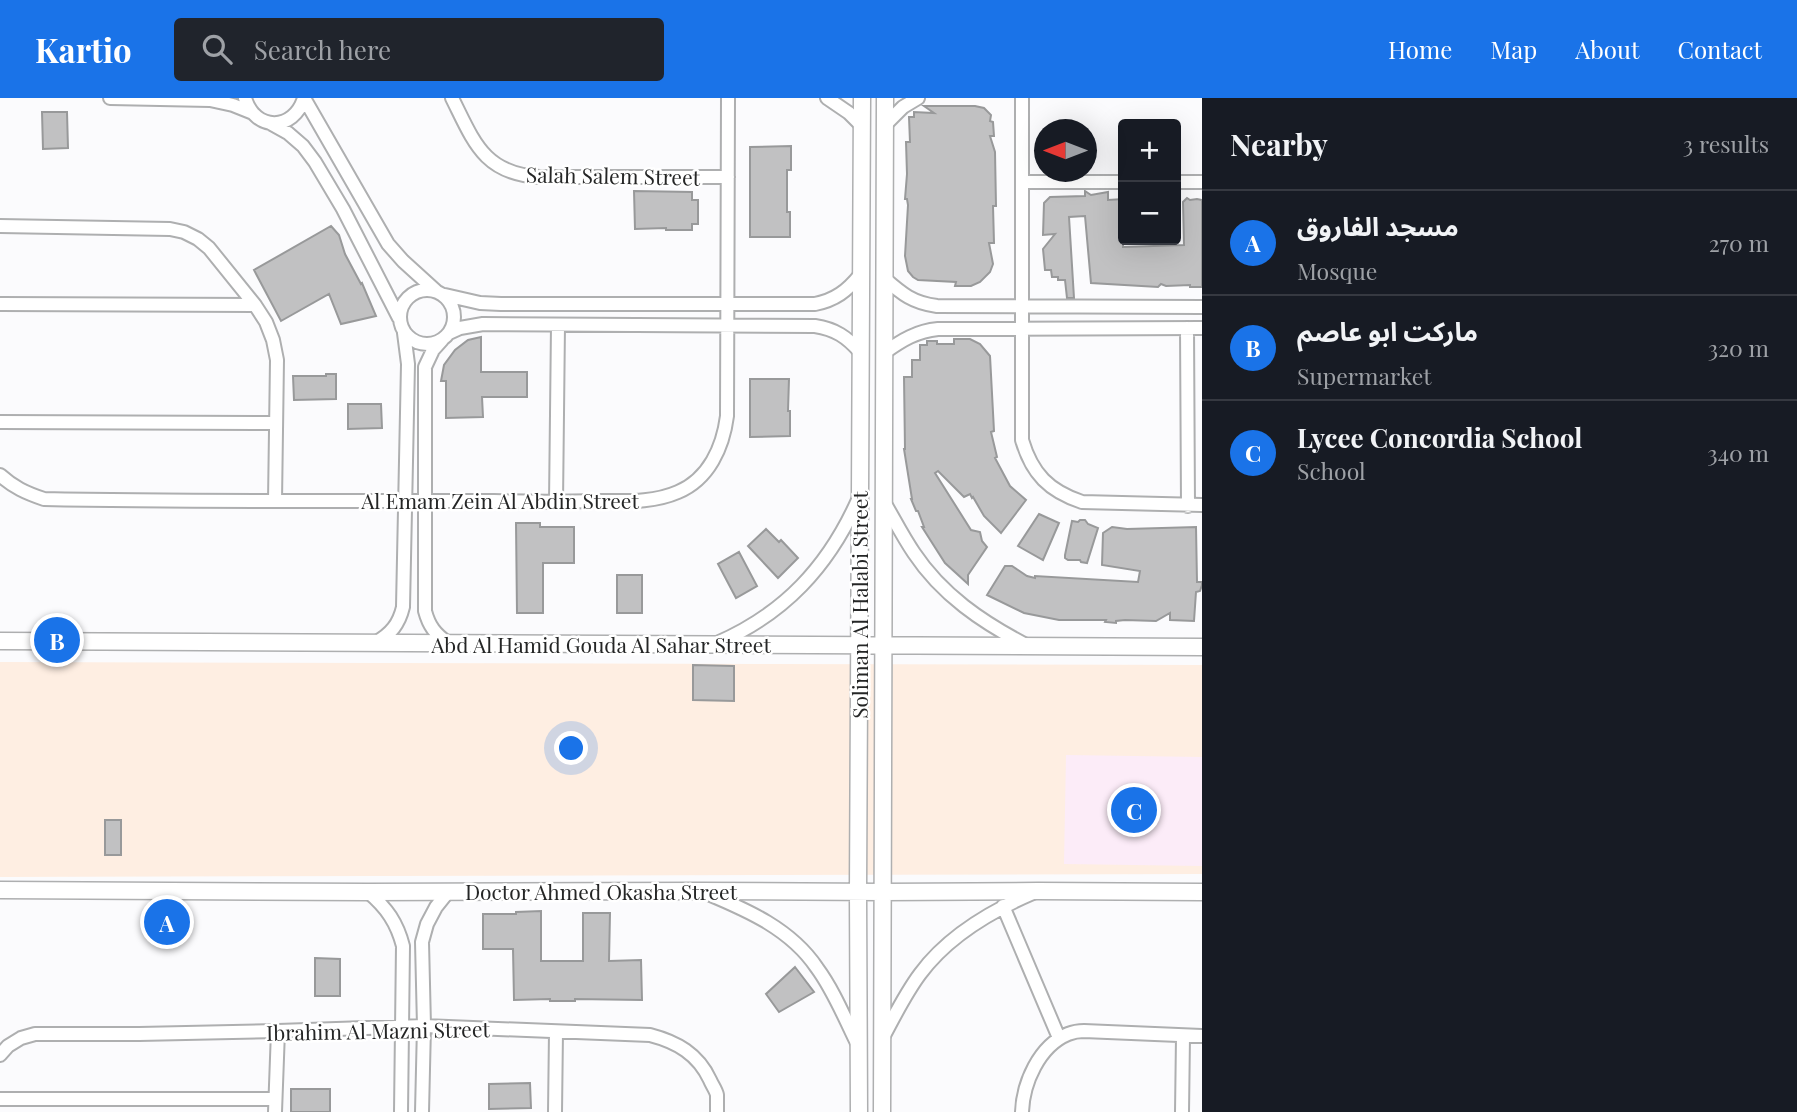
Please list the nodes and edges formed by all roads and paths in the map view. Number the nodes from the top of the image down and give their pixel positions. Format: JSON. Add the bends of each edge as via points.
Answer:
{"nodes":[{"id":1,"x":110,"y":98,"type":"edge"},
{"id":2,"x":246,"y":98,"type":"edge"},
{"id":3,"x":304,"y":98,"type":"edge"},
{"id":4,"x":452,"y":98,"type":"edge"},
{"id":5,"x":728,"y":98,"type":"edge"},
{"id":6,"x":827,"y":98,"type":"edge"},
{"id":7,"x":862,"y":98,"type":"edge"},
{"id":8,"x":885,"y":98,"type":"edge"},
{"id":9,"x":918,"y":98,"type":"edge"},
{"id":10,"x":1022,"y":98,"type":"edge"},
{"id":11,"x":253,"y":113,"type":"junction"},
{"id":12,"x":270,"y":123,"type":"junction"},
{"id":13,"x":862,"y":125,"type":"junction"},
{"id":14,"x":885,"y":125,"type":"junction"},
{"id":15,"x":728,"y":177,"type":"junction"},
{"id":16,"x":1022,"y":182,"type":"junction"},
{"id":17,"x":1118,"y":182,"type":"edge"},
{"id":18,"x":1181,"y":182,"type":"edge"},
{"id":19,"x":1202,"y":182,"type":"edge"},
{"id":20,"x":861,"y":204,"type":"junction"},
{"id":21,"x":885,"y":204,"type":"junction"},
{"id":22,"x":0,"y":226,"type":"edge"},
{"id":23,"x":860,"y":275,"type":"junction"},
{"id":24,"x":884,"y":278,"type":"junction"},
{"id":25,"x":440,"y":293,"type":"junction"},
{"id":26,"x":0,"y":304,"type":"edge"},
{"id":27,"x":728,"y":304,"type":"junction"},
{"id":28,"x":255,"y":305,"type":"junction"},
{"id":29,"x":1022,"y":306,"type":"junction"},
{"id":30,"x":1202,"y":307,"type":"edge"},
{"id":31,"x":399,"y":318,"type":"junction"},
{"id":32,"x":558,"y":325,"type":"junction"},
{"id":33,"x":728,"y":326,"type":"junction"},
{"id":34,"x":1022,"y":328,"type":"junction"},
{"id":35,"x":1186,"y":328,"type":"junction"},
{"id":36,"x":1202,"y":328,"type":"edge"},
{"id":37,"x":404,"y":333,"type":"junction"},
{"id":38,"x":446,"y":336,"type":"junction"},
{"id":39,"x":860,"y":352,"type":"junction"},
{"id":40,"x":884,"y":353,"type":"junction"},
{"id":41,"x":0,"y":422,"type":"edge"},
{"id":42,"x":276,"y":423,"type":"junction"},
{"id":43,"x":860,"y":435,"type":"junction"},
{"id":44,"x":884,"y":435,"type":"junction"},
{"id":45,"x":0,"y":475,"type":"edge"},
{"id":46,"x":859,"y":497,"type":"junction"},
{"id":47,"x":275,"y":501,"type":"junction"},
{"id":48,"x":406,"y":501,"type":"junction"},
{"id":49,"x":425,"y":501,"type":"junction"},
{"id":50,"x":556,"y":502,"type":"junction"},
{"id":51,"x":884,"y":502,"type":"junction"},
{"id":52,"x":1202,"y":505,"type":"edge"},
{"id":53,"x":1188,"y":506,"type":"junction"},
{"id":54,"x":0,"y":641,"type":"edge"},
{"id":55,"x":375,"y":643,"type":"junction"},
{"id":56,"x":448,"y":643,"type":"junction"},
{"id":57,"x":712,"y":645,"type":"junction"},
{"id":58,"x":859,"y":646,"type":"junction"},
{"id":59,"x":883,"y":646,"type":"junction"},
{"id":60,"x":1029,"y":647,"type":"junction"},
{"id":61,"x":1202,"y":647,"type":"edge"},
{"id":62,"x":0,"y":890,"type":"edge"},
{"id":63,"x":699,"y":891,"type":"junction"},
{"id":64,"x":1038,"y":891,"type":"junction"},
{"id":65,"x":368,"y":892,"type":"junction"},
{"id":66,"x":448,"y":892,"type":"junction"},
{"id":67,"x":858,"y":892,"type":"junction"},
{"id":68,"x":883,"y":892,"type":"junction"},
{"id":69,"x":1202,"y":892,"type":"edge"},
{"id":70,"x":1003,"y":906,"type":"junction"},
{"id":71,"x":424,"y":1026,"type":"junction"},
{"id":72,"x":402,"y":1027,"type":"junction"},
{"id":73,"x":278,"y":1031,"type":"junction"},
{"id":74,"x":556,"y":1032,"type":"junction"},
{"id":75,"x":1202,"y":1036,"type":"edge"},
{"id":76,"x":1183,"y":1037,"type":"junction"},
{"id":77,"x":1059,"y":1038,"type":"junction"},
{"id":78,"x":882,"y":1040,"type":"junction"},
{"id":79,"x":859,"y":1047,"type":"junction"},
{"id":80,"x":0,"y":1055,"type":"edge"},
{"id":81,"x":0,"y":1099,"type":"edge"},
{"id":82,"x":275,"y":1106,"type":"edge"},
{"id":83,"x":882,"y":1108,"type":"edge"},
{"id":84,"x":859,"y":1109,"type":"edge"},
{"id":85,"x":401,"y":1112,"type":"edge"},
{"id":86,"x":422,"y":1112,"type":"edge"},
{"id":87,"x":555,"y":1112,"type":"edge"},
{"id":88,"x":717,"y":1112,"type":"edge"},
{"id":89,"x":1022,"y":1112,"type":"edge"},
{"id":90,"x":1182,"y":1112,"type":"edge"}],
"edges":[{"from":1,"to":11,"type":"street","via":[[210,100]]},
{"from":2,"to":11,"type":"street"},
{"from":3,"to":12,"type":"street","via":[[296,115]]},
{"from":3,"to":25,"type":"street","via":[[388,244]]},
{"from":4,"to":15,"type":"street","name":"Salah Salem Street","via":[[479,148],[512,173],[526,177]]},
{"from":5,"to":15,"type":"street","name":"Al Emam Zein Al Abdin Street"},
{"from":6,"to":13,"type":"street"},
{"from":7,"to":13,"type":"street","name":"Soliman Al Halabi Street"},
{"from":8,"to":14,"type":"street","name":"Soliman Al Halabi Street"},
{"from":9,"to":14,"type":"street"},
{"from":10,"to":16,"type":"street"},
{"from":11,"to":12,"type":"street"},
{"from":12,"to":31,"type":"street","via":[[288,132],[315,162]]},
{"from":13,"to":20,"type":"street","name":"Soliman Al Halabi Street"},
{"from":14,"to":21,"type":"street","name":"Soliman Al Halabi Street"},
{"from":15,"to":27,"type":"street","name":"Al Emam Zein Al Abdin Street"},
{"from":16,"to":17,"type":"street"},
{"from":16,"to":29,"type":"street"},
{"from":18,"to":19,"type":"street"},
{"from":20,"to":21,"type":"street"},
{"from":20,"to":23,"type":"street","name":"Soliman Al Halabi Street"},
{"from":21,"to":24,"type":"street","name":"Soliman Al Halabi Street"},
{"from":22,"to":28,"type":"street","via":[[184,232],[209,248]]},
{"from":23,"to":27,"type":"street","via":[[842,295],[829,301]]},
{"from":23,"to":39,"type":"street","name":"Soliman Al Halabi Street"},
{"from":24,"to":29,"type":"street","via":[[909,299],[923,304]]},
{"from":24,"to":40,"type":"street","name":"Soliman Al Halabi Street"},
{"from":25,"to":27,"type":"street","via":[[501,304]]},
{"from":25,"to":31,"type":"street","via":[[428,289],[410,294]]},
{"from":25,"to":38,"type":"street","via":[[454,309],[453,326]]},
{"from":26,"to":28,"type":"street"},
{"from":27,"to":33,"type":"street","name":"Al Emam Zein Al Abdin Street"},
{"from":28,"to":42,"type":"street","via":[[266,322],[277,360]]},
{"from":29,"to":30,"type":"street"},
{"from":29,"to":34,"type":"street"},
{"from":31,"to":37,"type":"street"},
{"from":32,"to":33,"type":"street"},
{"from":32,"to":38,"type":"street","via":[[471,325]]},
{"from":32,"to":50,"type":"street"},
{"from":33,"to":39,"type":"street","via":[[828,328]]},
{"from":33,"to":50,"type":"street","name":"Al Emam Zein Al Abdin Street","via":[[724,435],[718,453],[694,482],[648,500]]},
{"from":34,"to":35,"type":"street"},
{"from":34,"to":40,"type":"street","via":[[924,330]]},
{"from":34,"to":53,"type":"street","via":[[1021,440],[1041,478],[1082,502]]},
{"from":35,"to":36,"type":"street"},
{"from":35,"to":53,"type":"street"},
{"from":37,"to":38,"type":"street","via":[[422,344]]},
{"from":37,"to":48,"type":"street","via":[[408,364]]},
{"from":38,"to":49,"type":"street","via":[[425,367]]},
{"from":39,"to":43,"type":"street","name":"Soliman Al Halabi Street"},
{"from":40,"to":44,"type":"street","name":"Soliman Al Halabi Street"},
{"from":41,"to":42,"type":"street"},
{"from":42,"to":47,"type":"street"},
{"from":43,"to":44,"type":"street"},
{"from":43,"to":46,"type":"street","name":"Soliman Al Halabi Street"},
{"from":44,"to":51,"type":"street","name":"Soliman Al Halabi Street"},
{"from":45,"to":47,"type":"street","name":"Al Emam Zein Al Abdin Street","via":[[25,493],[44,499]]},
{"from":46,"to":57,"type":"street","via":[[835,545],[800,588],[758,621]]},
{"from":46,"to":58,"type":"street","name":"Soliman Al Halabi Street"},
{"from":47,"to":48,"type":"street","name":"Al Emam Zein Al Abdin Street"},
{"from":48,"to":49,"type":"street","name":"Al Emam Zein Al Abdin Street"},
{"from":48,"to":55,"type":"street","via":[[403,607],[394,629]]},
{"from":49,"to":50,"type":"street","name":"Al Emam Zein Al Abdin Street"},
{"from":49,"to":56,"type":"street","via":[[425,611],[428,624]]},
{"from":51,"to":59,"type":"street","name":"Soliman Al Halabi Street"},
{"from":51,"to":60,"type":"street","via":[[933,578],[977,617]]},
{"from":52,"to":53,"type":"street"},
{"from":54,"to":55,"type":"street","name":"Abd Al Hamid Gouda Al Sahar Street"},
{"from":55,"to":56,"type":"street","name":"Abd Al Hamid Gouda Al Sahar Street"},
{"from":56,"to":57,"type":"street","name":"Abd Al Hamid Gouda Al Sahar Street"},
{"from":57,"to":58,"type":"street","name":"Abd Al Hamid Gouda Al Sahar Street"},
{"from":58,"to":59,"type":"street","name":"Abd Al Hamid Gouda Al Sahar Street"},
{"from":58,"to":67,"type":"street","name":"Soliman Al Halabi Street"},
{"from":59,"to":60,"type":"street","name":"Abd Al Hamid Gouda Al Sahar Street"},
{"from":59,"to":68,"type":"street","name":"Soliman Al Halabi Street"},
{"from":60,"to":61,"type":"street","name":"Abd Al Hamid Gouda Al Sahar Street"},
{"from":62,"to":65,"type":"street","name":"Doctor Ahmed Okasha Street"},
{"from":63,"to":66,"type":"street","name":"Doctor Ahmed Okasha Street"},
{"from":63,"to":67,"type":"street","name":"Doctor Ahmed Okasha Street"},
{"from":63,"to":79,"type":"street","via":[[746,910],[796,945],[830,987]]},
{"from":64,"to":68,"type":"street","name":"Doctor Ahmed Okasha Street"},
{"from":64,"to":69,"type":"street","name":"Doctor Ahmed Okasha Street"},
{"from":64,"to":70,"type":"street"},
{"from":65,"to":66,"type":"street","name":"Doctor Ahmed Okasha Street"},
{"from":65,"to":72,"type":"street","via":[[399,930],[403,946]]},
{"from":66,"to":71,"type":"street","via":[[427,924],[422,942]]},
{"from":67,"to":68,"type":"street","name":"Doctor Ahmed Okasha Street"},
{"from":67,"to":79,"type":"street","name":"Soliman Al Halabi Street"},
{"from":68,"to":78,"type":"street","name":"Soliman Al Halabi Street"},
{"from":70,"to":77,"type":"street"},
{"from":70,"to":78,"type":"street","via":[[937,953]]},
{"from":71,"to":72,"type":"street","name":"Ibrahim Al Mazni Street"},
{"from":71,"to":74,"type":"street","name":"Ibrahim Al Mazni Street"},
{"from":71,"to":86,"type":"street"},
{"from":72,"to":73,"type":"street","name":"Ibrahim Al Mazni Street"},
{"from":72,"to":85,"type":"street"},
{"from":73,"to":80,"type":"street","name":"Ibrahim Al Mazni Street","via":[[35,1034],[21,1038]]},
{"from":73,"to":82,"type":"street"},
{"from":74,"to":87,"type":"street"},
{"from":74,"to":88,"type":"street","name":"Ibrahim Al Mazni Street","via":[[650,1035],[668,1040],[698,1060],[716,1094]]},
{"from":75,"to":76,"type":"street"},
{"from":76,"to":77,"type":"street","via":[[1084,1031]]},
{"from":76,"to":90,"type":"street"},
{"from":77,"to":89,"type":"street","via":[[1027,1083]]},
{"from":78,"to":83,"type":"street","name":"Soliman Al Halabi Street"},
{"from":79,"to":84,"type":"street","name":"Soliman Al Halabi Street"},
{"from":81,"to":82,"type":"street"},
{"from":83,"to":84,"type":"street"}]}
